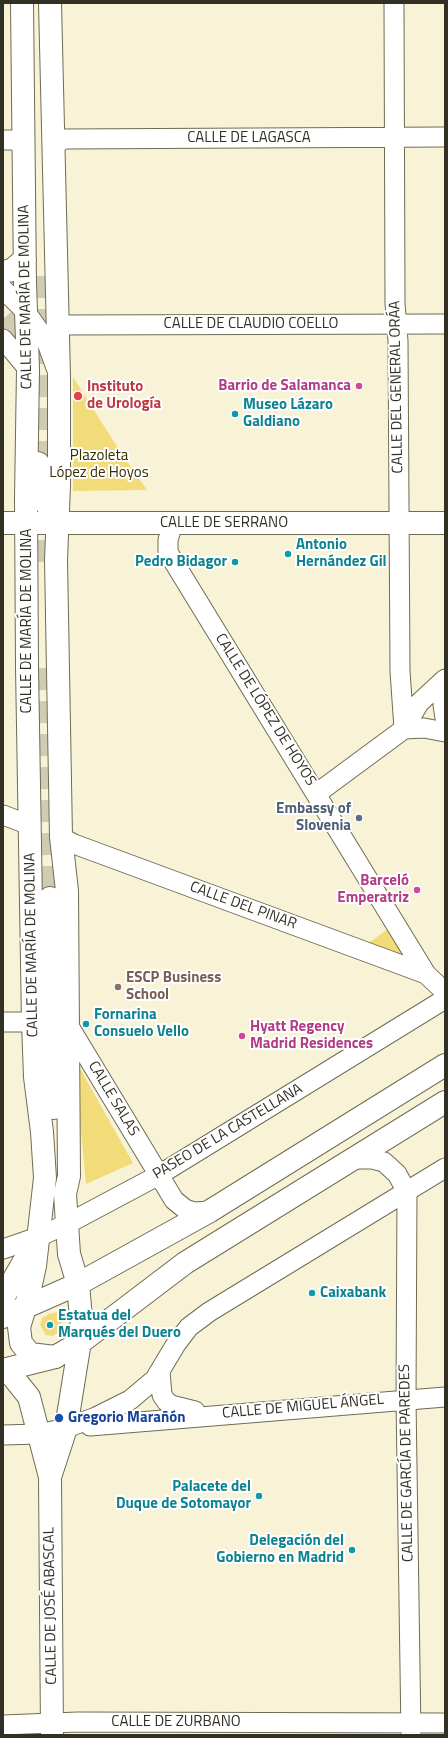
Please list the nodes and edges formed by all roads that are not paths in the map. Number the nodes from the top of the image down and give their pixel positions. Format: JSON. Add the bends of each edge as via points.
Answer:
{"nodes":[{"id":1,"x":22,"y":3,"type":"edge"},
{"id":2,"x":42,"y":3,"type":"edge"},
{"id":3,"x":50,"y":3,"type":"edge"},
{"id":4,"x":394,"y":3,"type":"edge"},
{"id":5,"x":394,"y":137,"type":"junction"},
{"id":6,"x":445,"y":137,"type":"edge"},
{"id":7,"x":13,"y":142,"type":"edge"},
{"id":8,"x":54,"y":145,"type":"junction"},
{"id":9,"x":25,"y":259,"type":"junction"},
{"id":10,"x":3,"y":272,"type":"edge"},
{"id":11,"x":43,"y":276,"type":"tunnel mouth"},
{"id":12,"x":3,"y":289,"type":"edge"},
{"id":13,"x":26,"y":312,"type":"junction"},
{"id":14,"x":396,"y":324,"type":"junction"},
{"id":15,"x":445,"y":324,"type":"edge"},
{"id":16,"x":58,"y":325,"type":"junction"},
{"id":17,"x":3,"y":339,"type":"edge"},
{"id":18,"x":28,"y":369,"type":"junction"},
{"id":19,"x":59,"y":378,"type":"junction"},
{"id":20,"x":3,"y":523,"type":"edge"},
{"id":21,"x":58,"y":523,"type":"junction"},
{"id":22,"x":173,"y":523,"type":"junction"},
{"id":23,"x":398,"y":523,"type":"junction"},
{"id":24,"x":445,"y":523,"type":"edge"},
{"id":25,"x":27,"y":524,"type":"junction"},
{"id":26,"x":445,"y":679,"type":"edge"},
{"id":27,"x":445,"y":694,"type":"edge"},
{"id":28,"x":445,"y":718,"type":"edge"},
{"id":29,"x":404,"y":729,"type":"junction"},
{"id":30,"x":445,"y":732,"type":"edge"},
{"id":31,"x":316,"y":794,"type":"junction"},
{"id":32,"x":3,"y":815,"type":"edge"},
{"id":33,"x":30,"y":827,"type":"junction"},
{"id":34,"x":61,"y":837,"type":"junction"},
{"id":35,"x":50,"y":898,"type":"tunnel mouth"},
{"id":36,"x":426,"y":974,"type":"junction"},
{"id":37,"x":445,"y":992,"type":"edge"},
{"id":38,"x":445,"y":999,"type":"edge"},
{"id":39,"x":3,"y":1022,"type":"edge"},
{"id":40,"x":33,"y":1022,"type":"junction"},
{"id":41,"x":67,"y":1023,"type":"junction"},
{"id":42,"x":445,"y":1065,"type":"edge"},
{"id":43,"x":445,"y":1102,"type":"edge"},
{"id":44,"x":353,"y":1159,"type":"junction"},
{"id":45,"x":445,"y":1168,"type":"edge"},
{"id":46,"x":159,"y":1175,"type":"junction"},
{"id":47,"x":407,"y":1192,"type":"junction"},
{"id":48,"x":65,"y":1194,"type":"junction"},
{"id":49,"x":210,"y":1210,"type":"junction"},
{"id":50,"x":67,"y":1224,"type":"junction"},
{"id":51,"x":38,"y":1237,"type":"junction"},
{"id":52,"x":3,"y":1249,"type":"edge"},
{"id":53,"x":69,"y":1254,"type":"junction"},
{"id":54,"x":112,"y":1264,"type":"junction"},
{"id":55,"x":78,"y":1284,"type":"junction"},
{"id":56,"x":3,"y":1298,"type":"edge"},
{"id":57,"x":25,"y":1308,"type":"junction"},
{"id":58,"x":3,"y":1317,"type":"edge"},
{"id":59,"x":81,"y":1342,"type":"junction"},
{"id":60,"x":55,"y":1357,"type":"junction"},
{"id":61,"x":4,"y":1369,"type":"edge"},
{"id":62,"x":160,"y":1371,"type":"junction"},
{"id":63,"x":445,"y":1397,"type":"edge"},
{"id":64,"x":406,"y":1399,"type":"junction"},
{"id":65,"x":208,"y":1415,"type":"junction"},
{"id":66,"x":66,"y":1428,"type":"junction"},
{"id":67,"x":39,"y":1434,"type":"junction"},
{"id":68,"x":3,"y":1435,"type":"edge"},
{"id":69,"x":50,"y":1477,"type":"junction"},
{"id":70,"x":445,"y":1723,"type":"edge"},
{"id":71,"x":3,"y":1725,"type":"edge"},
{"id":72,"x":52,"y":1729,"type":"edge"},
{"id":73,"x":411,"y":1729,"type":"edge"}],
"edges":[{"from":1,"to":7,"type":"main road","name":"CALLE DE MARÍA DE MOLINA"},
{"from":2,"to":11,"type":"main road","name":"CALLE DE MARÍA DE MOLINA","via":[[40,78]]},
{"from":3,"to":8,"type":"main road","name":"CALLE DE MARÍA DE MOLINA"},
{"from":4,"to":5,"type":"street","name":"CALLE DEL GENERAL ORÁA"},
{"from":5,"to":6,"type":"street","name":"CALLE DE LAGASCA"},
{"from":5,"to":8,"type":"street","name":"CALLE DE LAGASCA","via":[[64,139]]},
{"from":5,"to":14,"type":"street","name":"CALLE DEL GENERAL ORÁA"},
{"from":7,"to":9,"type":"main road","name":"CALLE DE MARÍA DE MOLINA"},
{"from":8,"to":16,"type":"main road","name":"CALLE DE MARÍA DE MOLINA"},
{"from":9,"to":10,"type":"main road","via":[[12,270]]},
{"from":9,"to":13,"type":"main road","name":"CALLE DE MARÍA DE MOLINA"},
{"from":12,"to":13,"type":"street"},
{"from":13,"to":18,"type":"main road","name":"CALLE DE MARÍA DE MOLINA"},
{"from":13,"to":19,"type":"street","via":[[47,343]]},
{"from":14,"to":15,"type":"street","name":"CALLE DE CLAUDIO COELLO"},
{"from":14,"to":16,"type":"street","name":"CALLE DE CLAUDIO COELLO"},
{"from":14,"to":23,"type":"street","name":"CALLE DEL GENERAL ORÁA"},
{"from":16,"to":19,"type":"main road","name":"CALLE DE MARÍA DE MOLINA"},
{"from":17,"to":18,"type":"street"},
{"from":18,"to":21,"type":"main road","via":[[36,404],[40,487]]},
{"from":18,"to":25,"type":"main road","name":"CALLE DE MARÍA DE MOLINA"},
{"from":19,"to":21,"type":"main road","name":"CALLE DE MARÍA DE MOLINA"},
{"from":20,"to":25,"type":"main road","name":"CALLE DE SERRANO"},
{"from":21,"to":22,"type":"main road","name":"CALLE DE SERRANO"},
{"from":21,"to":25,"type":"main road","name":"CALLE DE SERRANO"},
{"from":21,"to":34,"type":"main road","name":"CALLE DE MARÍA DE MOLINA","via":[[56,560]]},
{"from":22,"to":23,"type":"main road","name":"CALLE DE SERRANO"},
{"from":22,"to":31,"type":"street","name":"CALLE DE LÓPEZ DE HOYOS","via":[[168,547],[172,559]]},
{"from":23,"to":24,"type":"main road","name":"CALLE DE SERRANO"},
{"from":23,"to":29,"type":"street","name":"CALLE DEL GENERAL ORÁA","via":[[400,671]]},
{"from":25,"to":33,"type":"main road","name":"CALLE DE MARÍA DE MOLINA"},
{"from":26,"to":29,"type":"street","via":[[419,703]]},
{"from":27,"to":28,"type":"street"},
{"from":29,"to":30,"type":"street","via":[[424,728]]},
{"from":29,"to":31,"type":"street"},
{"from":31,"to":36,"type":"street","name":"CALLE DE LÓPEZ DE HOYOS"},
{"from":32,"to":33,"type":"street"},
{"from":33,"to":40,"type":"main road","name":"CALLE DE MARÍA DE MOLINA"},
{"from":34,"to":36,"type":"street","name":"CALLE DEL PINAR"},
{"from":34,"to":41,"type":"main road","name":"CALLE DE MARÍA DE MOLINA","via":[[67,891]]},
{"from":35,"to":48,"type":"main road","name":"CALLE DE MARÍA DE MOLINA","via":[[51,1083],[58,1177]]},
{"from":36,"to":37,"type":"street","name":"CALLE DE LÓPEZ DE HOYOS"},
{"from":38,"to":46,"type":"street","name":"PASEO DE LA CASTELLANA"},
{"from":39,"to":40,"type":"street"},
{"from":40,"to":51,"type":"main road","name":"CALLE DE MARÍA DE MOLINA","via":[[35,1077],[45,1178]]},
{"from":41,"to":46,"type":"street","name":"CALLE SALAS"},
{"from":41,"to":48,"type":"main road","name":"CALLE DE MARÍA DE MOLINA","via":[[69,1176]]},
{"from":42,"to":49,"type":"main road"},
{"from":43,"to":44,"type":"main road"},
{"from":44,"to":47,"type":"street","via":[[384,1162],[397,1174]]},
{"from":44,"to":59,"type":"main road","via":[[185,1263]]},
{"from":45,"to":47,"type":"street"},
{"from":46,"to":49,"type":"street","name":"CALLE SALAS","via":[[174,1200],[185,1209],[194,1212]]},
{"from":46,"to":50,"type":"street","name":"PASEO DE LA CASTELLANA"},
{"from":47,"to":62,"type":"street","via":[[209,1312],[189,1327]]},
{"from":47,"to":64,"type":"street","name":"CALLE DE GARCÍA DE PAREDES"},
{"from":48,"to":50,"type":"main road","name":"CALLE DE MARÍA DE MOLINA"},
{"from":49,"to":54,"type":"main road"},
{"from":50,"to":51,"type":"street","name":"PASEO DE LA CASTELLANA"},
{"from":50,"to":53,"type":"main road","name":"CALLE DE MARÍA DE MOLINA"},
{"from":51,"to":52,"type":"street","name":"PASEO DE LA CASTELLANA"},
{"from":51,"to":56,"type":"main road"},
{"from":51,"to":57,"type":"main road","name":"CALLE DE MARÍA DE MOLINA","via":[[35,1266]]},
{"from":53,"to":54,"type":"main road","via":[[87,1265]]},
{"from":53,"to":55,"type":"main road","name":"CALLE DE MARÍA DE MOLINA"},
{"from":54,"to":55,"type":"main road"},
{"from":55,"to":57,"type":"main road"},
{"from":55,"to":59,"type":"main road","name":"CALLE DE MARÍA DE MOLINA","via":[[82,1318]]},
{"from":57,"to":58,"type":"main road"},
{"from":57,"to":60,"type":"main road","name":"CALLE DE MARÍA DE MOLINA","via":[[19,1327],[21,1343],[30,1354]]},
{"from":59,"to":60,"type":"main road"},
{"from":59,"to":66,"type":"main road","name":"CALLE DE MARÍA DE MOLINA"},
{"from":60,"to":61,"type":"main road"},
{"from":61,"to":67,"type":"main road","via":[[29,1397]]},
{"from":62,"to":65,"type":"street","name":"CALLE DE MIGUEL ÁNGEL","via":[[162,1395],[166,1402]]},
{"from":62,"to":66,"type":"street","via":[[148,1386],[130,1400]]},
{"from":63,"to":64,"type":"street","name":"CALLE DE MIGUEL ÁNGEL"},
{"from":64,"to":65,"type":"street","name":"CALLE DE MIGUEL ÁNGEL"},
{"from":64,"to":73,"type":"street","name":"CALLE DE GARCÍA DE PAREDES"},
{"from":65,"to":66,"type":"street","name":"CALLE DE MIGUEL ÁNGEL"},
{"from":66,"to":67,"type":"street"},
{"from":66,"to":69,"type":"main road","name":"CALLE DE MARÍA DE MOLINA"},
{"from":67,"to":68,"type":"street"},
{"from":67,"to":69,"type":"main road"},
{"from":69,"to":72,"type":"main road","name":"CALLE DE JOSÉ ABASCAL"},
{"from":70,"to":73,"type":"street","name":"CALLE DE ZURBANO"},
{"from":71,"to":72,"type":"street","name":"CALLE DE ZURBANO"},
{"from":72,"to":73,"type":"street","name":"CALLE DE ZURBANO","via":[[78,1722]]}]}
